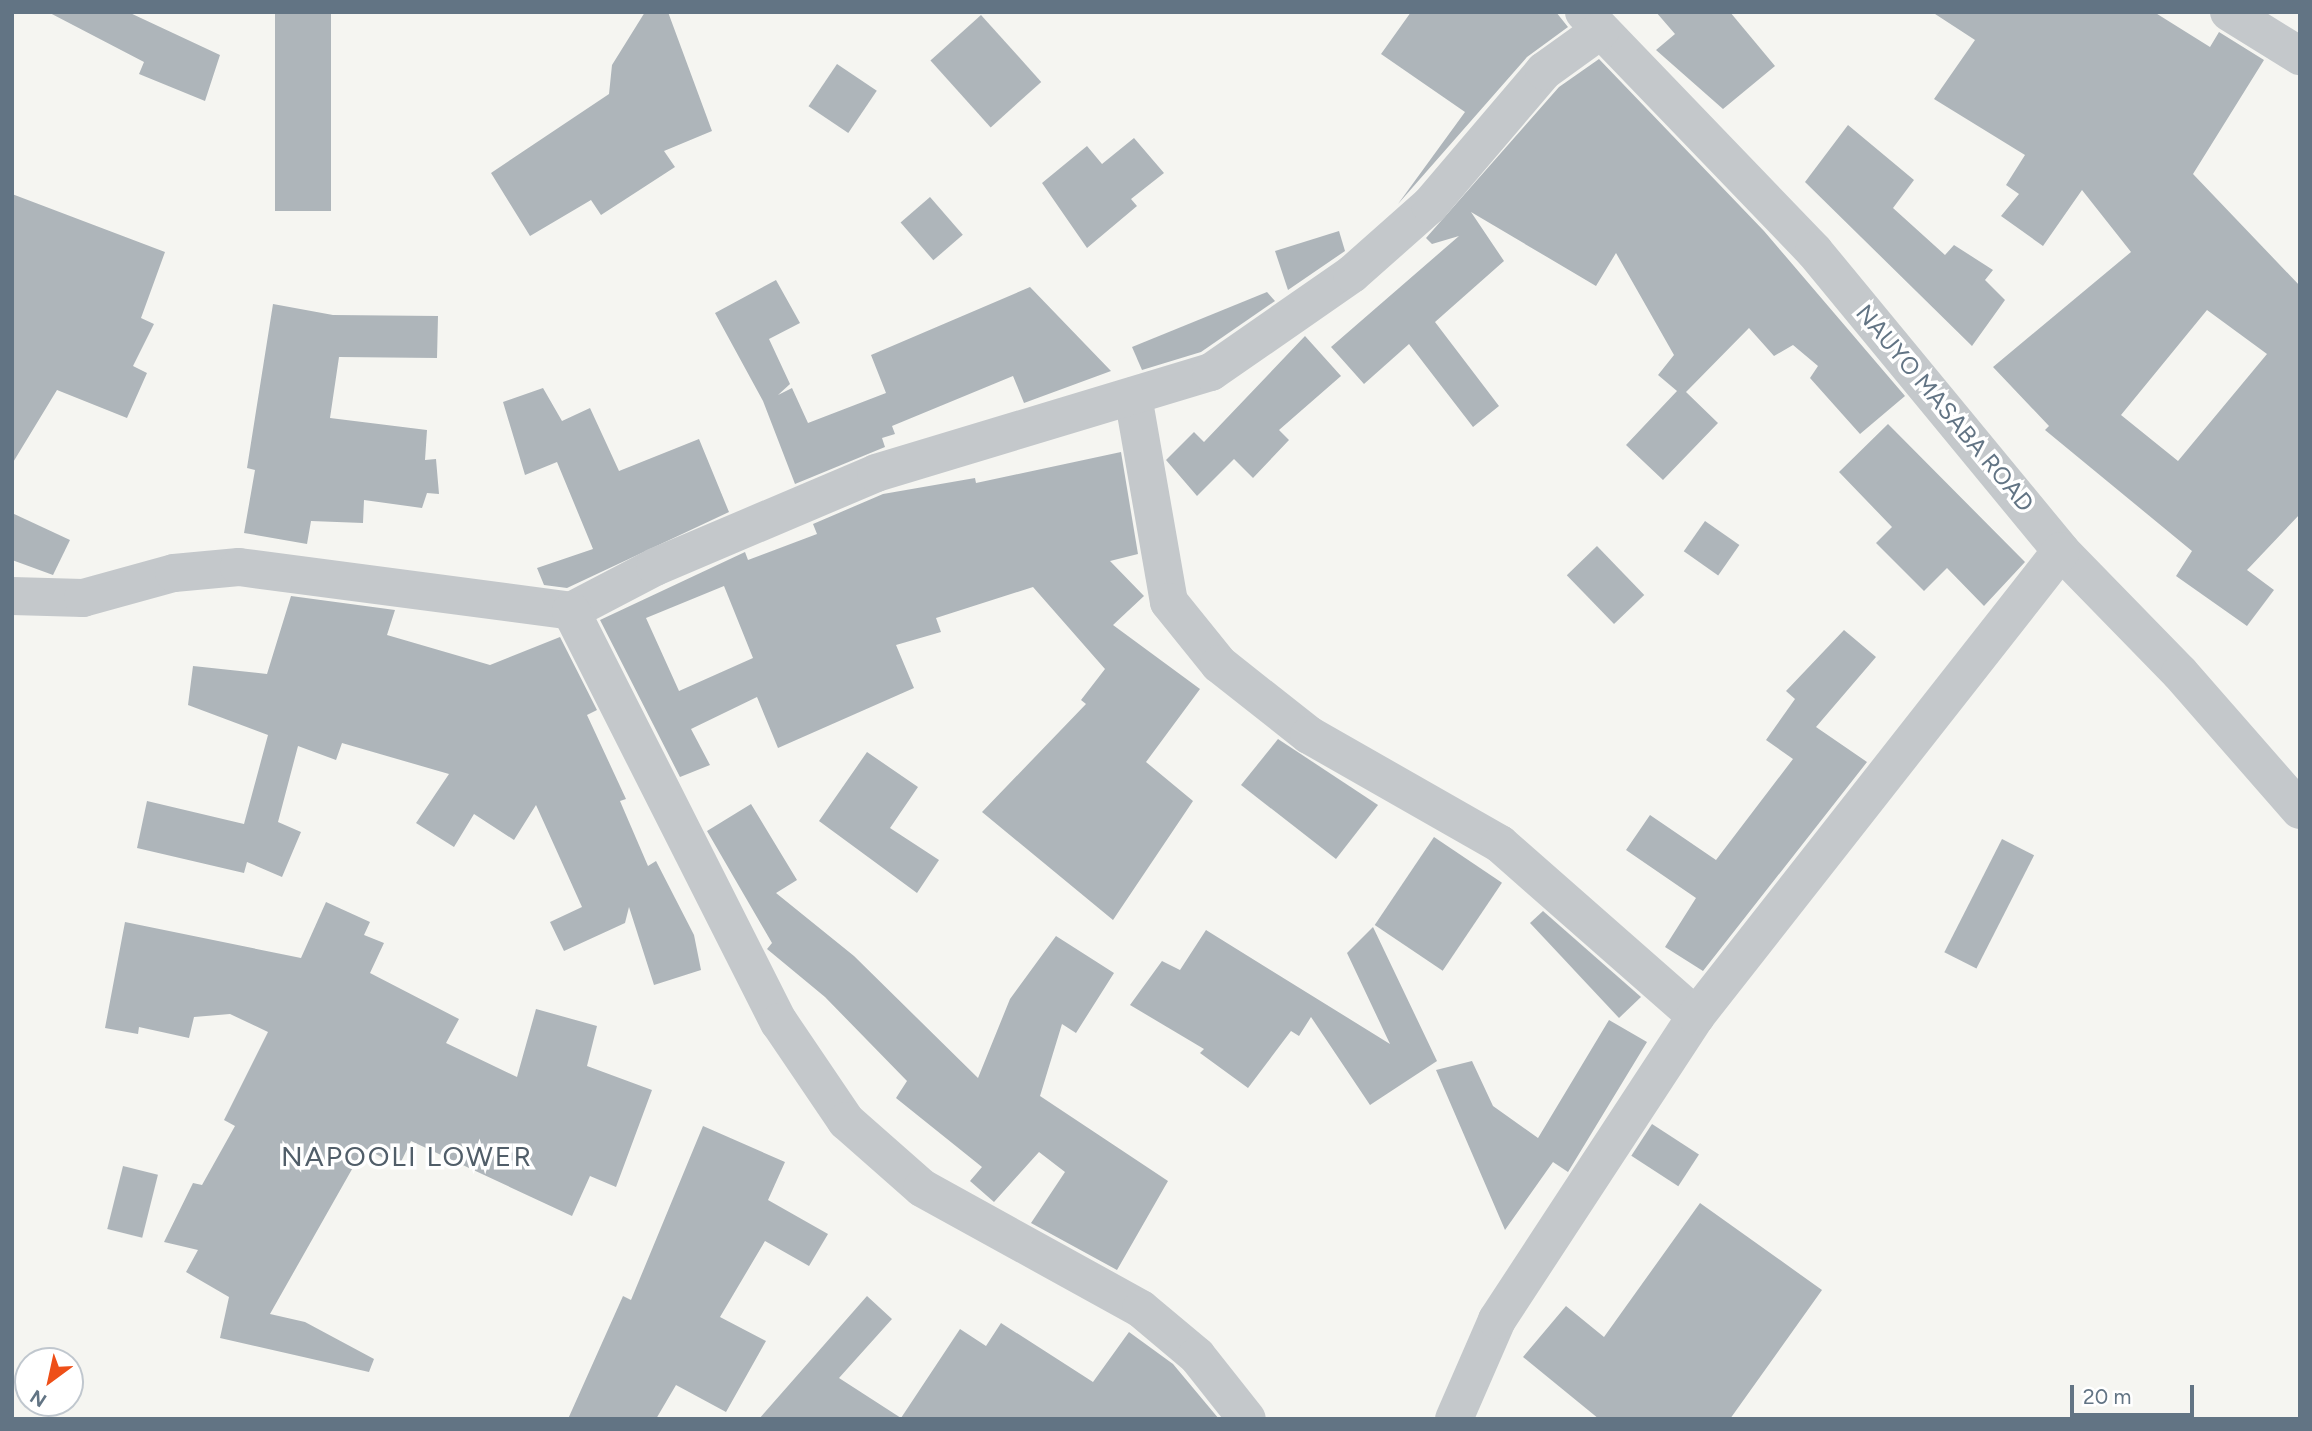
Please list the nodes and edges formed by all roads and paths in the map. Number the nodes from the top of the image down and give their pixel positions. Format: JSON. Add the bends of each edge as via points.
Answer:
{"nodes":[{"id":1,"x":2229,"y":12,"type":"edge"},
{"id":2,"x":1593,"y":21,"type":"edge"},
{"id":3,"x":2300,"y":56,"type":"edge"},
{"id":4,"x":1133,"y":396,"type":"junction"},
{"id":5,"x":2061,"y":551,"type":"junction"},
{"id":6,"x":12,"y":596,"type":"edge"},
{"id":7,"x":570,"y":611,"type":"junction"},
{"id":8,"x":2300,"y":810,"type":"edge"},
{"id":9,"x":1696,"y":1016,"type":"junction"},
{"id":10,"x":1247,"y":1419,"type":"edge"},
{"id":11,"x":1454,"y":1419,"type":"edge"}],
"edges":[{"from":1,"to":3,"type":"street"},
{"from":2,"to":4,"type":"street","via":[[1544,71],[1430,205],[1352,274],[1211,373]]},
{"from":2,"to":5,"type":"street","name":"NAUYO MASABA ROAD","via":[[1814,251]]},
{"from":4,"to":7,"type":"street","via":[[876,472],[656,567]]},
{"from":4,"to":9,"type":"street","via":[[1169,602],[1219,664],[1309,735],[1500,844]]},
{"from":5,"to":8,"type":"street","name":"NAUYO MASABA ROAD","via":[[2180,673]]},
{"from":5,"to":9,"type":"street"},
{"from":6,"to":7,"type":"street","via":[[83,598],[174,573],[239,567]]},
{"from":7,"to":10,"type":"street","via":[[779,1022],[846,1121],[922,1188],[1141,1309],[1197,1356]]},
{"from":9,"to":11,"type":"street","via":[[1497,1320]]}]}
